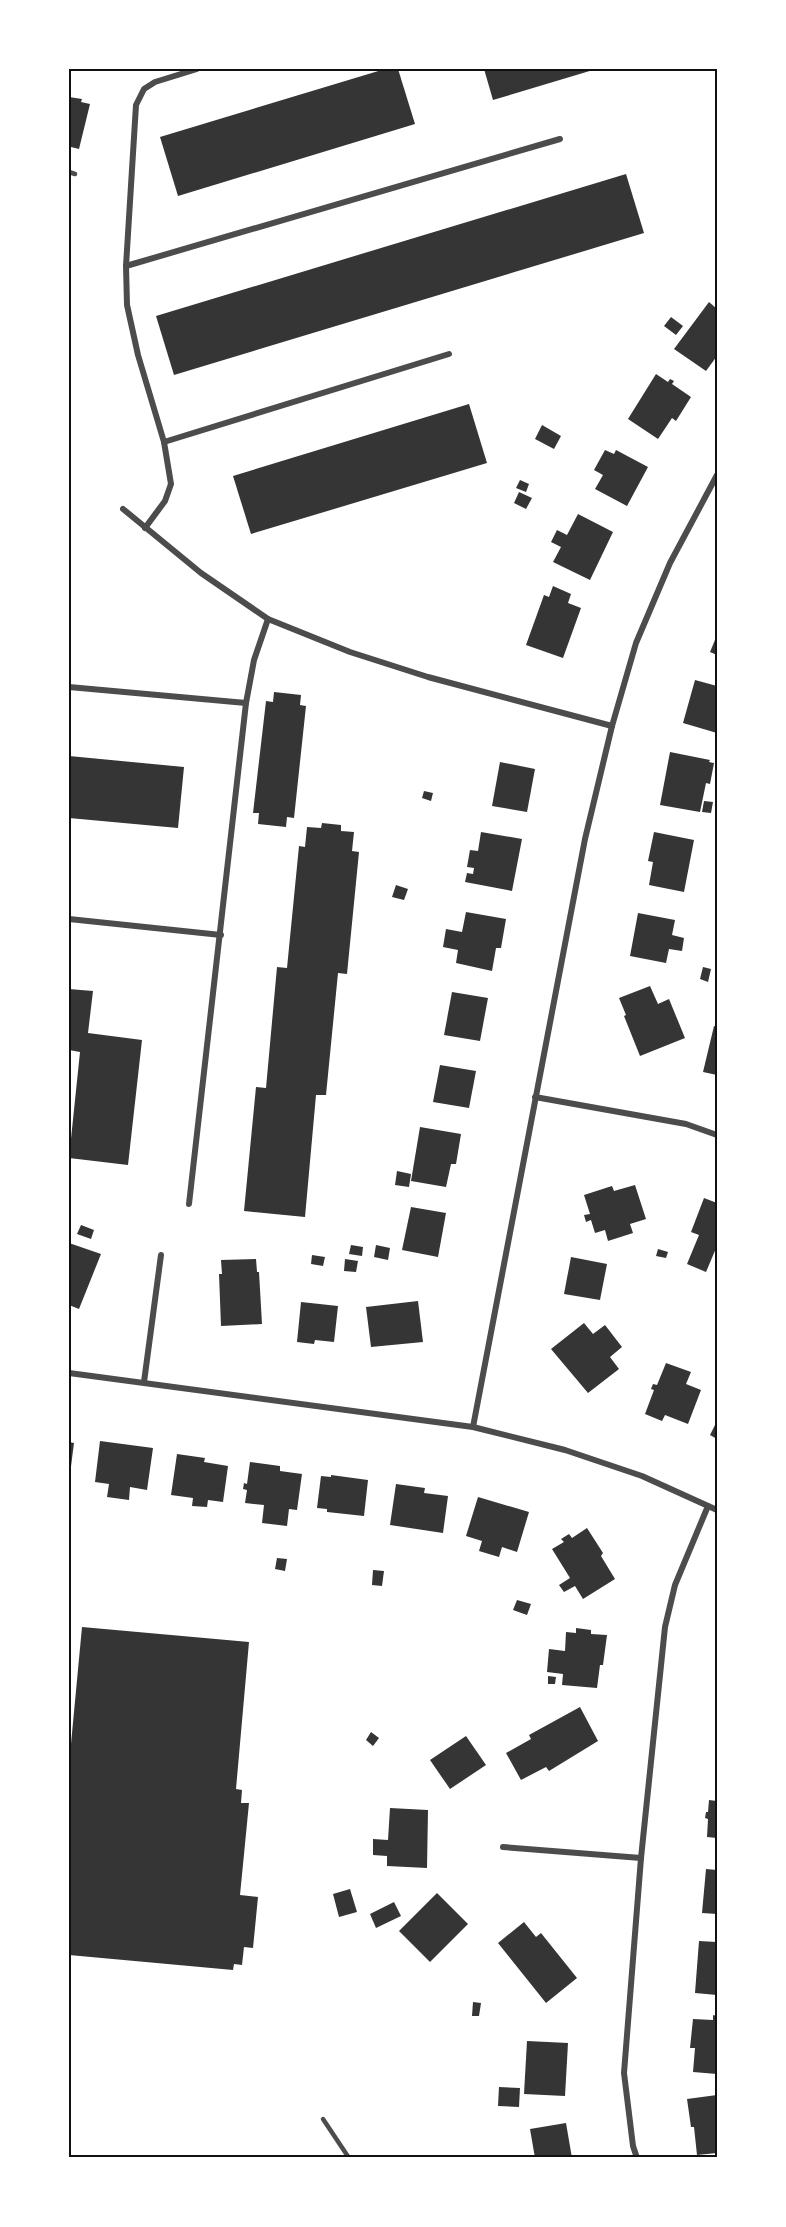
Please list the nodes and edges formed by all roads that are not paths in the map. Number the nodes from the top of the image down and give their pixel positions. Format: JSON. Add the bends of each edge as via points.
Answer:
{"nodes":[{"id":1,"x":197,"y":69,"type":"edge"},
{"id":2,"x":560,"y":139,"type":"dead end"},
{"id":3,"x":126,"y":266,"type":"junction"},
{"id":4,"x":449,"y":354,"type":"dead end"},
{"id":5,"x":164,"y":442,"type":"junction"},
{"id":6,"x":717,"y":475,"type":"edge"},
{"id":7,"x":123,"y":509,"type":"dead end"},
{"id":8,"x":145,"y":528,"type":"junction"},
{"id":9,"x":268,"y":619,"type":"junction"},
{"id":10,"x":69,"y":687,"type":"edge"},
{"id":11,"x":246,"y":704,"type":"junction"},
{"id":12,"x":612,"y":726,"type":"junction"},
{"id":13,"x":69,"y":919,"type":"edge"},
{"id":14,"x":221,"y":934,"type":"junction"},
{"id":15,"x":535,"y":1097,"type":"junction"},
{"id":16,"x":717,"y":1135,"type":"edge"},
{"id":17,"x":189,"y":1204,"type":"dead end"},
{"id":18,"x":161,"y":1255,"type":"dead end"},
{"id":19,"x":69,"y":1373,"type":"edge"},
{"id":20,"x":144,"y":1382,"type":"junction"},
{"id":21,"x":473,"y":1427,"type":"junction"},
{"id":22,"x":708,"y":1506,"type":"junction"},
{"id":23,"x":717,"y":1510,"type":"edge"},
{"id":24,"x":503,"y":1847,"type":"dead end"},
{"id":25,"x":641,"y":1858,"type":"junction"},
{"id":26,"x":323,"y":2119,"type":"dead end"},
{"id":27,"x":349,"y":2158,"type":"edge"},
{"id":28,"x":637,"y":2158,"type":"edge"}],
"edges":[{"from":1,"to":3,"type":"street","via":[[155,82],[144,89],[136,105]]},
{"from":2,"to":3,"type":"street"},
{"from":3,"to":5,"type":"street","via":[[129,315]]},
{"from":4,"to":5,"type":"street"},
{"from":5,"to":8,"type":"street","via":[[171,484],[165,501]]},
{"from":6,"to":12,"type":"street","via":[[670,563],[636,642]]},
{"from":7,"to":8,"type":"street"},
{"from":8,"to":9,"type":"street"},
{"from":9,"to":11,"type":"street","via":[[254,660]]},
{"from":9,"to":12,"type":"street","via":[[428,677]]},
{"from":10,"to":11,"type":"street"},
{"from":11,"to":14,"type":"street"},
{"from":12,"to":15,"type":"street","via":[[585,839]]},
{"from":13,"to":14,"type":"street"},
{"from":14,"to":17,"type":"street"},
{"from":15,"to":16,"type":"street","via":[[686,1124]]},
{"from":15,"to":21,"type":"street"},
{"from":18,"to":20,"type":"street"},
{"from":19,"to":20,"type":"street"},
{"from":20,"to":21,"type":"street"},
{"from":21,"to":22,"type":"street","via":[[565,1450],[642,1476]]},
{"from":22,"to":23,"type":"street"},
{"from":22,"to":25,"type":"street","via":[[675,1585],[665,1627]]},
{"from":24,"to":25,"type":"street"},
{"from":25,"to":28,"type":"street","via":[[624,2073]]},
{"from":26,"to":27,"type":"lane"}]}
